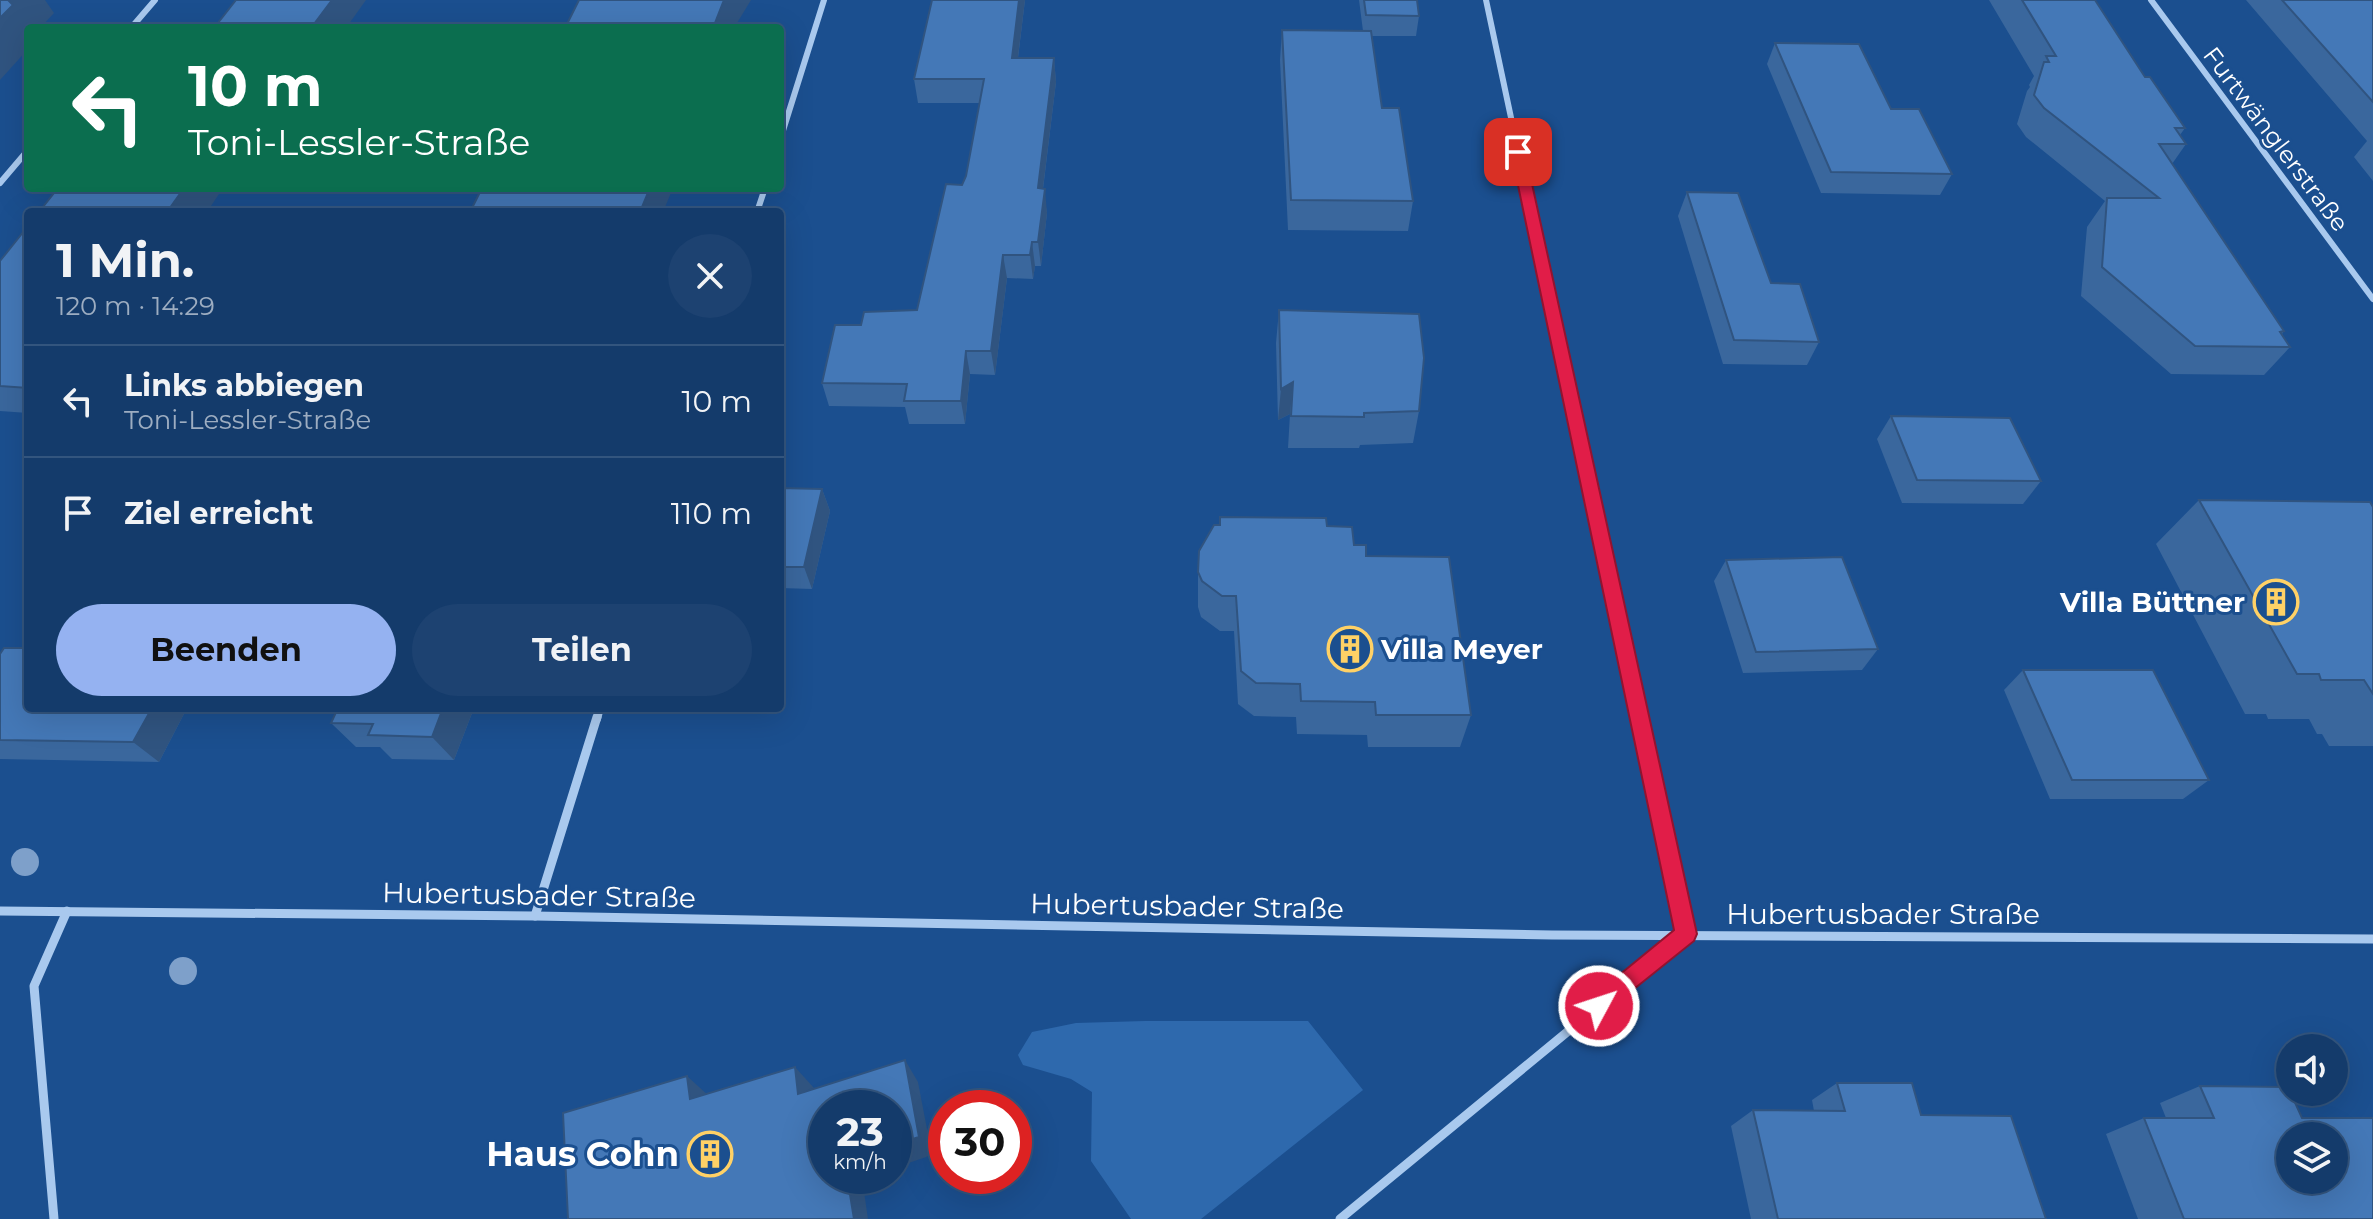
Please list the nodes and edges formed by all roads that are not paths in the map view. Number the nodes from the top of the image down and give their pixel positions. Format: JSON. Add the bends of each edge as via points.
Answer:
{"nodes":[{"id":1,"x":155,"y":0,"type":"edge"},
{"id":2,"x":824,"y":0,"type":"edge"},
{"id":3,"x":1486,"y":0,"type":"edge"},
{"id":4,"x":2151,"y":0,"type":"edge"},
{"id":5,"x":134,"y":24,"type":"edge"},
{"id":6,"x":784,"y":127,"type":"edge"},
{"id":7,"x":24,"y":155,"type":"edge"},
{"id":8,"x":0,"y":183,"type":"edge"},
{"id":9,"x":2373,"y":299,"type":"edge"},
{"id":10,"x":599,"y":712,"type":"edge"},
{"id":11,"x":0,"y":911,"type":"edge"},
{"id":12,"x":67,"y":911,"type":"junction"},
{"id":13,"x":535,"y":916,"type":"junction"},
{"id":14,"x":1686,"y":934,"type":"junction"},
{"id":15,"x":2373,"y":939,"type":"edge"},
{"id":16,"x":54,"y":1219,"type":"edge"},
{"id":17,"x":1340,"y":1219,"type":"edge"}],
"edges":[{"from":1,"to":5,"type":"street"},
{"from":2,"to":6,"type":"street"},
{"from":3,"to":14,"type":"street"},
{"from":4,"to":9,"type":"street","name":"Furtwänglerstraße"},
{"from":7,"to":8,"type":"street"},
{"from":10,"to":13,"type":"street"},
{"from":11,"to":12,"type":"street","name":"Hubertusbader Straße"},
{"from":12,"to":13,"type":"street","name":"Hubertusbader Straße"},
{"from":12,"to":16,"type":"street","via":[[34,986]]},
{"from":13,"to":14,"type":"street","name":"Hubertusbader Straße"},
{"from":14,"to":15,"type":"street","name":"Hubertusbader Straße"},
{"from":14,"to":17,"type":"street"}]}
